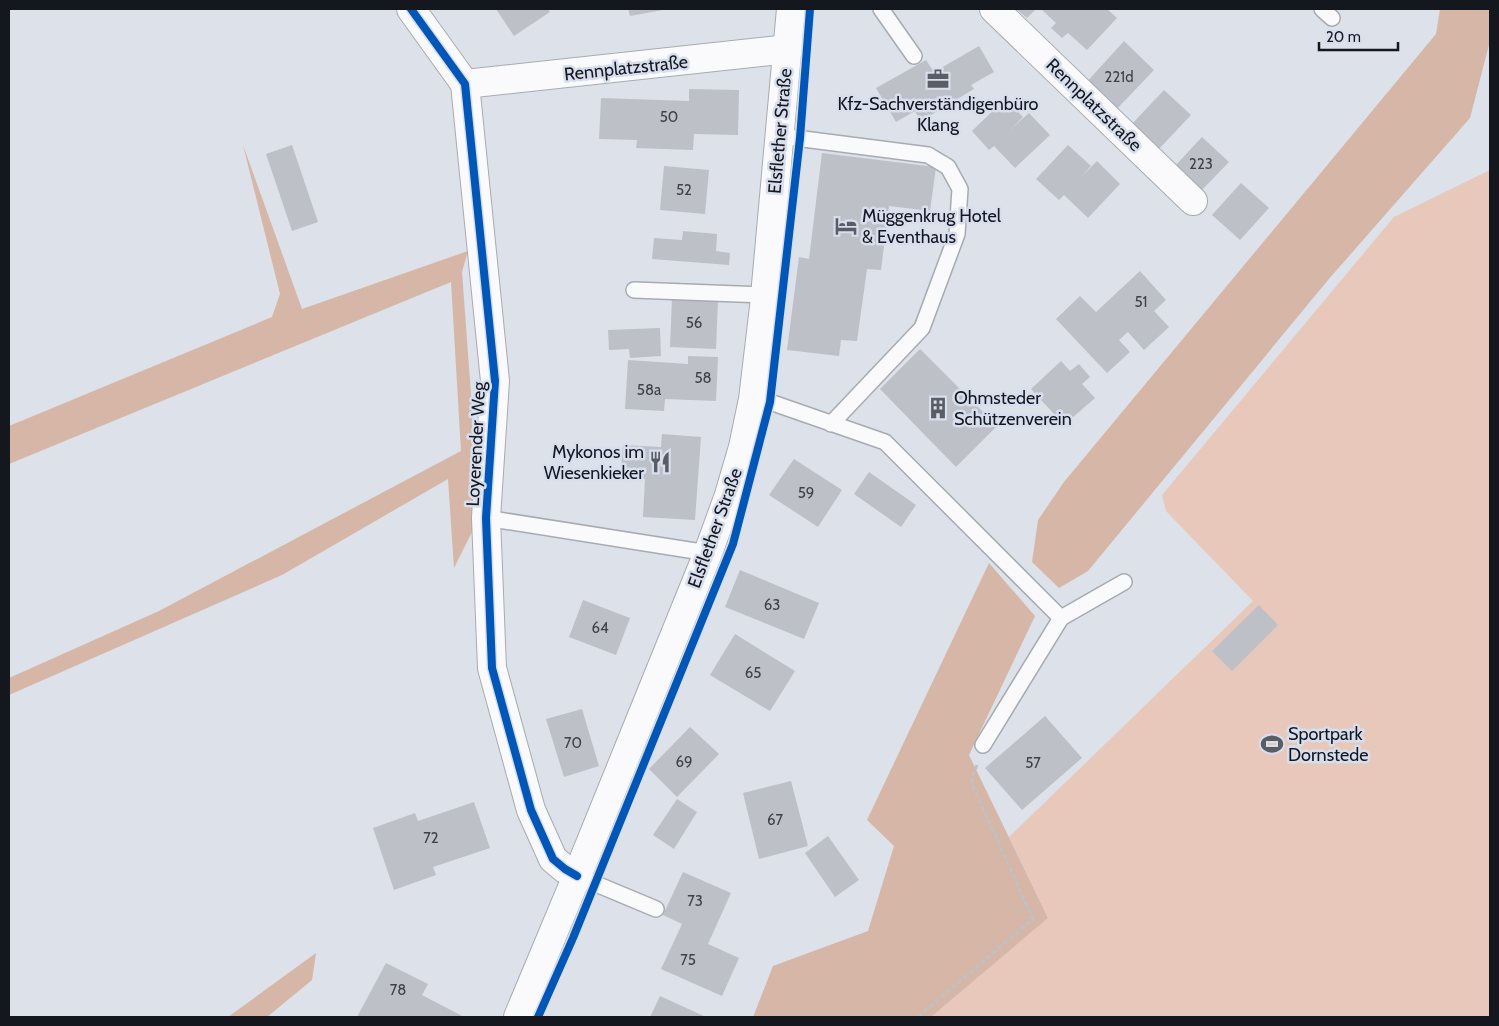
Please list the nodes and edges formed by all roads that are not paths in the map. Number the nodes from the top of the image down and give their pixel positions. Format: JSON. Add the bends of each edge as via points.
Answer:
{"nodes":[{"id":1,"x":411,"y":9,"type":"edge"},
{"id":2,"x":791,"y":9,"type":"edge"},
{"id":3,"x":882,"y":9,"type":"edge"},
{"id":4,"x":994,"y":9,"type":"edge"},
{"id":5,"x":788,"y":49,"type":"junction"},
{"id":6,"x":914,"y":56,"type":"dead end"},
{"id":7,"x":465,"y":84,"type":"junction"},
{"id":8,"x":780,"y":136,"type":"junction"},
{"id":9,"x":1193,"y":201,"type":"dead end"},
{"id":10,"x":634,"y":290,"type":"dead end"},
{"id":11,"x":765,"y":295,"type":"junction"},
{"id":12,"x":753,"y":400,"type":"junction"},
{"id":13,"x":831,"y":424,"type":"junction"},
{"id":14,"x":486,"y":518,"type":"junction"},
{"id":15,"x":708,"y":553,"type":"junction"},
{"id":16,"x":1124,"y":582,"type":"dead end"},
{"id":17,"x":1061,"y":618,"type":"junction"},
{"id":18,"x":984,"y":745,"type":"road end"},
{"id":19,"x":578,"y":876,"type":"junction"},
{"id":20,"x":656,"y":909,"type":"dead end"},
{"id":21,"x":518,"y":1017,"type":"edge"}],
"edges":[{"from":1,"to":7,"type":"street","name":"Loyerender Weg"},
{"from":2,"to":5,"type":"street","name":"Elsflether Straße"},
{"from":3,"to":6,"type":"lane"},
{"from":4,"to":9,"type":"street","name":"Rennplatzstraße"},
{"from":5,"to":7,"type":"street","name":"Rennplatzstraße"},
{"from":5,"to":8,"type":"street","name":"Elsflether Straße"},
{"from":7,"to":14,"type":"street","name":"Loyerender Weg","via":[[496,381]]},
{"from":8,"to":11,"type":"street","name":"Elsflether Straße"},
{"from":8,"to":13,"type":"lane","via":[[928,155],[948,167],[960,189],[957,234],[922,328]]},
{"from":10,"to":11,"type":"lane"},
{"from":11,"to":12,"type":"street","name":"Elsflether Straße"},
{"from":12,"to":13,"type":"lane","via":[[770,402]]},
{"from":12,"to":15,"type":"street","name":"Elsflether Straße","via":[[741,455]]},
{"from":13,"to":17,"type":"lane","via":[[885,442]]},
{"from":14,"to":15,"type":"lane"},
{"from":14,"to":19,"type":"street","name":"Loyerender Weg","via":[[492,668],[531,810],[553,859]]},
{"from":15,"to":19,"type":"street","name":"Elsflether Straße"},
{"from":16,"to":17,"type":"lane"},
{"from":17,"to":18,"type":"lane"},
{"from":19,"to":20,"type":"lane"},
{"from":19,"to":21,"type":"street","name":"Elsflether Straße"}]}
